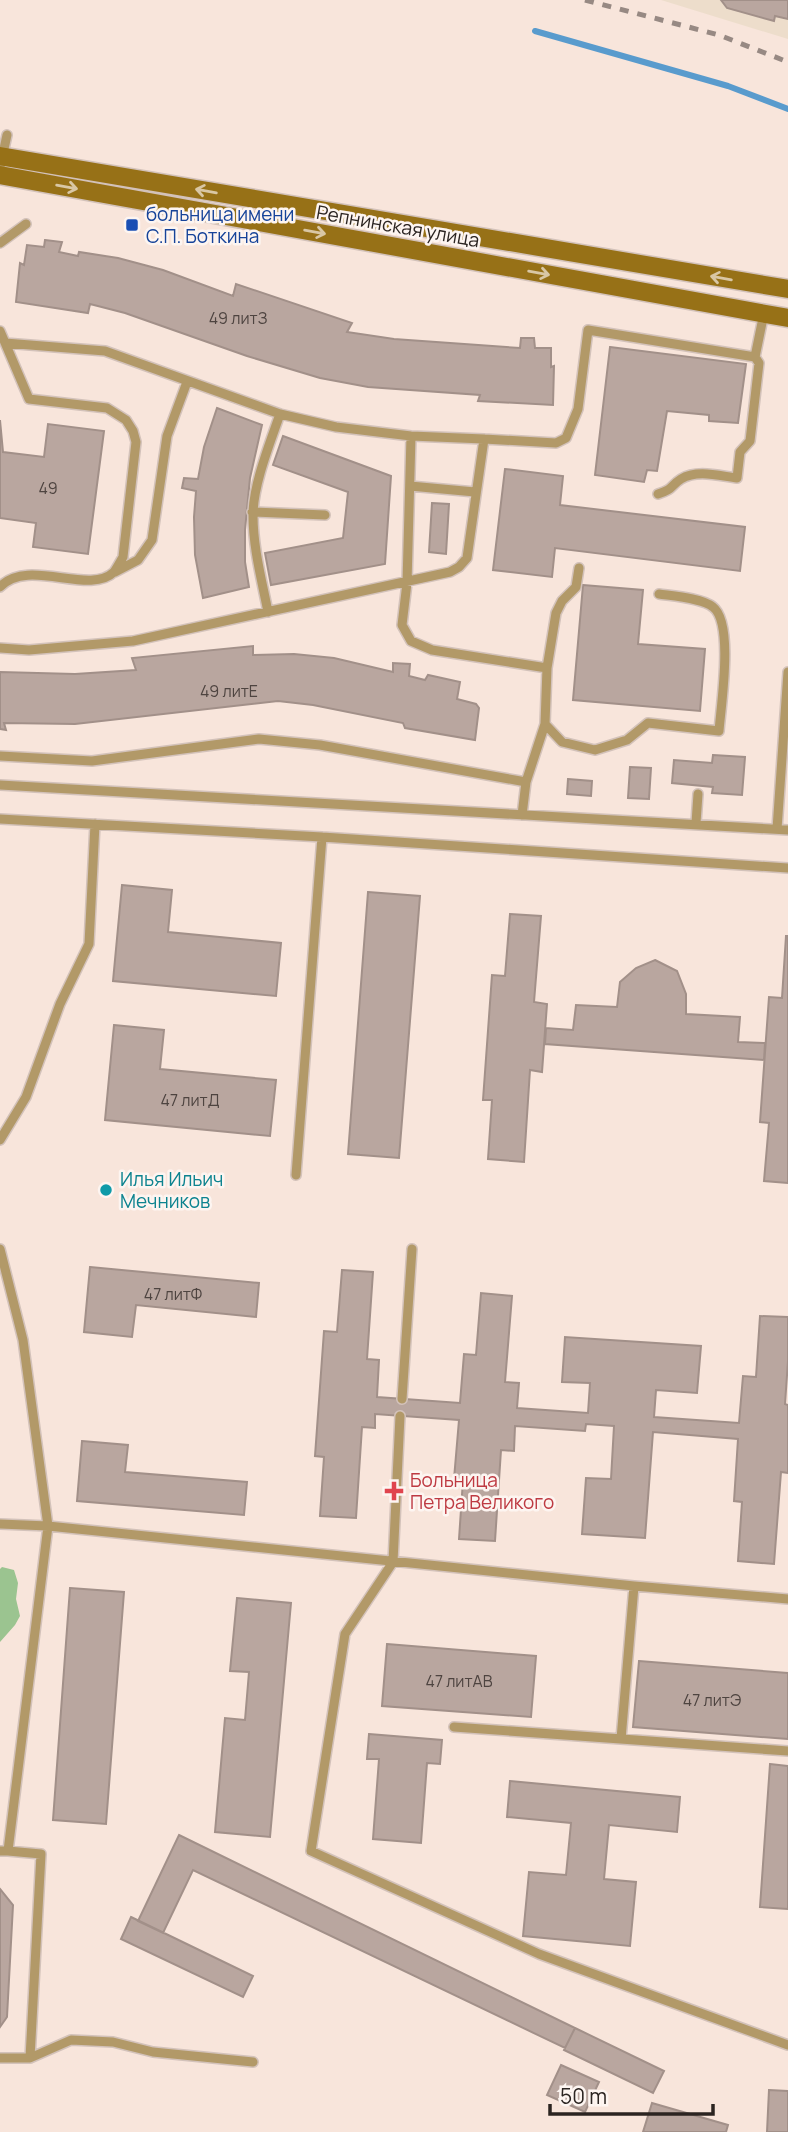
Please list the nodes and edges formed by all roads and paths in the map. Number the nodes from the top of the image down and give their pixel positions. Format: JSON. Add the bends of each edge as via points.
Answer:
{"nodes":[{"id":1,"x":7,"y":135,"type":"dead end"},
{"id":2,"x":1,"y":164,"type":"edge"},
{"id":3,"x":26,"y":224,"type":"dead end"},
{"id":4,"x":0,"y":243,"type":"edge"},
{"id":5,"x":788,"y":289,"type":"edge"},
{"id":6,"x":764,"y":313,"type":"junction"},
{"id":7,"x":788,"y":318,"type":"edge"},
{"id":8,"x":0,"y":331,"type":"edge"},
{"id":9,"x":5,"y":343,"type":"junction"},
{"id":10,"x":755,"y":357,"type":"junction"},
{"id":11,"x":187,"y":382,"type":"junction"},
{"id":12,"x":280,"y":414,"type":"junction"},
{"id":13,"x":411,"y":436,"type":"junction"},
{"id":14,"x":484,"y":439,"type":"junction"},
{"id":15,"x":410,"y":486,"type":"junction"},
{"id":16,"x":475,"y":492,"type":"junction"},
{"id":17,"x":658,"y":494,"type":"dead end"},
{"id":18,"x":252,"y":512,"type":"junction"},
{"id":19,"x":325,"y":515,"type":"dead end"},
{"id":20,"x":579,"y":568,"type":"dead end"},
{"id":21,"x":113,"y":573,"type":"junction"},
{"id":22,"x":407,"y":583,"type":"junction"},
{"id":23,"x":0,"y":587,"type":"edge"},
{"id":24,"x":659,"y":594,"type":"dead end"},
{"id":25,"x":268,"y":612,"type":"junction"},
{"id":26,"x":0,"y":648,"type":"edge"},
{"id":27,"x":547,"y":668,"type":"junction"},
{"id":28,"x":788,"y":672,"type":"edge"},
{"id":29,"x":545,"y":724,"type":"junction"},
{"id":30,"x":0,"y":756,"type":"edge"},
{"id":31,"x":526,"y":782,"type":"junction"},
{"id":32,"x":0,"y":785,"type":"edge"},
{"id":33,"x":698,"y":794,"type":"dead end"},
{"id":34,"x":522,"y":815,"type":"junction"},
{"id":35,"x":0,"y":819,"type":"edge"},
{"id":36,"x":696,"y":823,"type":"junction"},
{"id":37,"x":95,"y":824,"type":"junction"},
{"id":38,"x":777,"y":829,"type":"junction"},
{"id":39,"x":788,"y":830,"type":"edge"},
{"id":40,"x":322,"y":837,"type":"junction"},
{"id":41,"x":788,"y":868,"type":"edge"},
{"id":42,"x":0,"y":1140,"type":"edge"},
{"id":43,"x":296,"y":1175,"type":"dead end"},
{"id":44,"x":412,"y":1248,"type":"dead end"},
{"id":45,"x":0,"y":1249,"type":"edge"},
{"id":46,"x":402,"y":1399,"type":"dead end"},
{"id":47,"x":400,"y":1416,"type":"dead end"},
{"id":48,"x":0,"y":1524,"type":"edge"},
{"id":49,"x":48,"y":1527,"type":"junction"},
{"id":50,"x":393,"y":1562,"type":"junction"},
{"id":51,"x":634,"y":1586,"type":"junction"},
{"id":52,"x":788,"y":1600,"type":"edge"},
{"id":53,"x":454,"y":1727,"type":"dead end"},
{"id":54,"x":621,"y":1739,"type":"junction"},
{"id":55,"x":788,"y":1751,"type":"edge"},
{"id":56,"x":4,"y":1851,"type":"edge"},
{"id":57,"x":788,"y":2045,"type":"edge"},
{"id":58,"x":0,"y":2058,"type":"edge"},
{"id":59,"x":30,"y":2058,"type":"junction"},
{"id":60,"x":253,"y":2062,"type":"dead end"}],
"edges":[{"from":1,"to":2,"type":"lane"},
{"from":5,"to":2,"type":"street","name":"Репнинская улица","one_way":true},
{"from":2,"to":6,"type":"street","name":"Репнинская улица","one_way":true},
{"from":3,"to":4,"type":"lane"},
{"from":6,"to":7,"type":"street","name":"Репнинская улица"},
{"from":6,"to":10,"type":"lane"},
{"from":8,"to":9,"type":"lane"},
{"from":9,"to":11,"type":"lane","via":[[105,351]]},
{"from":9,"to":21,"type":"lane","via":[[29,399],[107,408],[126,420],[133,431],[136,442],[123,558]]},
{"from":10,"to":14,"type":"lane","via":[[588,330],[578,409],[566,438],[556,443]]},
{"from":10,"to":17,"type":"lane","via":[[759,363],[750,441],[740,452],[737,478],[698,474]]},
{"from":11,"to":12,"type":"lane"},
{"from":11,"to":21,"type":"lane","via":[[167,436],[152,540],[138,559]]},
{"from":12,"to":13,"type":"lane","via":[[336,427]]},
{"from":12,"to":18,"type":"lane","via":[[262,464]]},
{"from":13,"to":14,"type":"lane"},
{"from":13,"to":15,"type":"lane"},
{"from":14,"to":16,"type":"lane"},
{"from":15,"to":16,"type":"lane"},
{"from":15,"to":22,"type":"lane"},
{"from":16,"to":22,"type":"lane","via":[[467,558],[460,568]]},
{"from":18,"to":19,"type":"lane"},
{"from":18,"to":25,"type":"lane"},
{"from":20,"to":27,"type":"lane","via":[[576,587],[556,613]]},
{"from":21,"to":23,"type":"lane","via":[[87,580],[22,575]]},
{"from":22,"to":25,"type":"lane"},
{"from":22,"to":27,"type":"lane","via":[[402,625],[411,641],[432,650]]},
{"from":24,"to":29,"type":"lane","via":[[702,602],[714,607],[720,618],[726,646],[719,731],[648,723],[627,740],[595,750],[562,741]]},
{"from":25,"to":26,"type":"lane","via":[[133,642]]},
{"from":27,"to":29,"type":"lane"},
{"from":28,"to":38,"type":"lane"},
{"from":29,"to":31,"type":"lane"},
{"from":30,"to":31,"type":"lane","via":[[92,761],[259,739],[320,745]]},
{"from":31,"to":34,"type":"lane"},
{"from":32,"to":34,"type":"lane"},
{"from":33,"to":36,"type":"lane"},
{"from":34,"to":36,"type":"lane"},
{"from":35,"to":37,"type":"lane"},
{"from":36,"to":38,"type":"lane"},
{"from":37,"to":40,"type":"lane"},
{"from":37,"to":42,"type":"lane","via":[[89,944],[60,1004],[26,1097]]},
{"from":38,"to":39,"type":"lane"},
{"from":40,"to":41,"type":"lane"},
{"from":40,"to":43,"type":"lane"},
{"from":44,"to":46,"type":"lane"},
{"from":45,"to":49,"type":"lane","via":[[23,1340]]},
{"from":47,"to":50,"type":"lane"},
{"from":48,"to":49,"type":"lane"},
{"from":49,"to":50,"type":"lane"},
{"from":49,"to":56,"type":"lane"},
{"from":50,"to":51,"type":"lane"},
{"from":50,"to":57,"type":"lane","via":[[345,1634],[310,1851],[539,1954]]},
{"from":51,"to":52,"type":"lane"},
{"from":51,"to":54,"type":"lane"},
{"from":53,"to":54,"type":"lane"},
{"from":54,"to":55,"type":"lane"},
{"from":56,"to":59,"type":"lane","via":[[41,1854]]},
{"from":58,"to":59,"type":"lane"},
{"from":59,"to":60,"type":"lane","via":[[71,2040]]}]}
